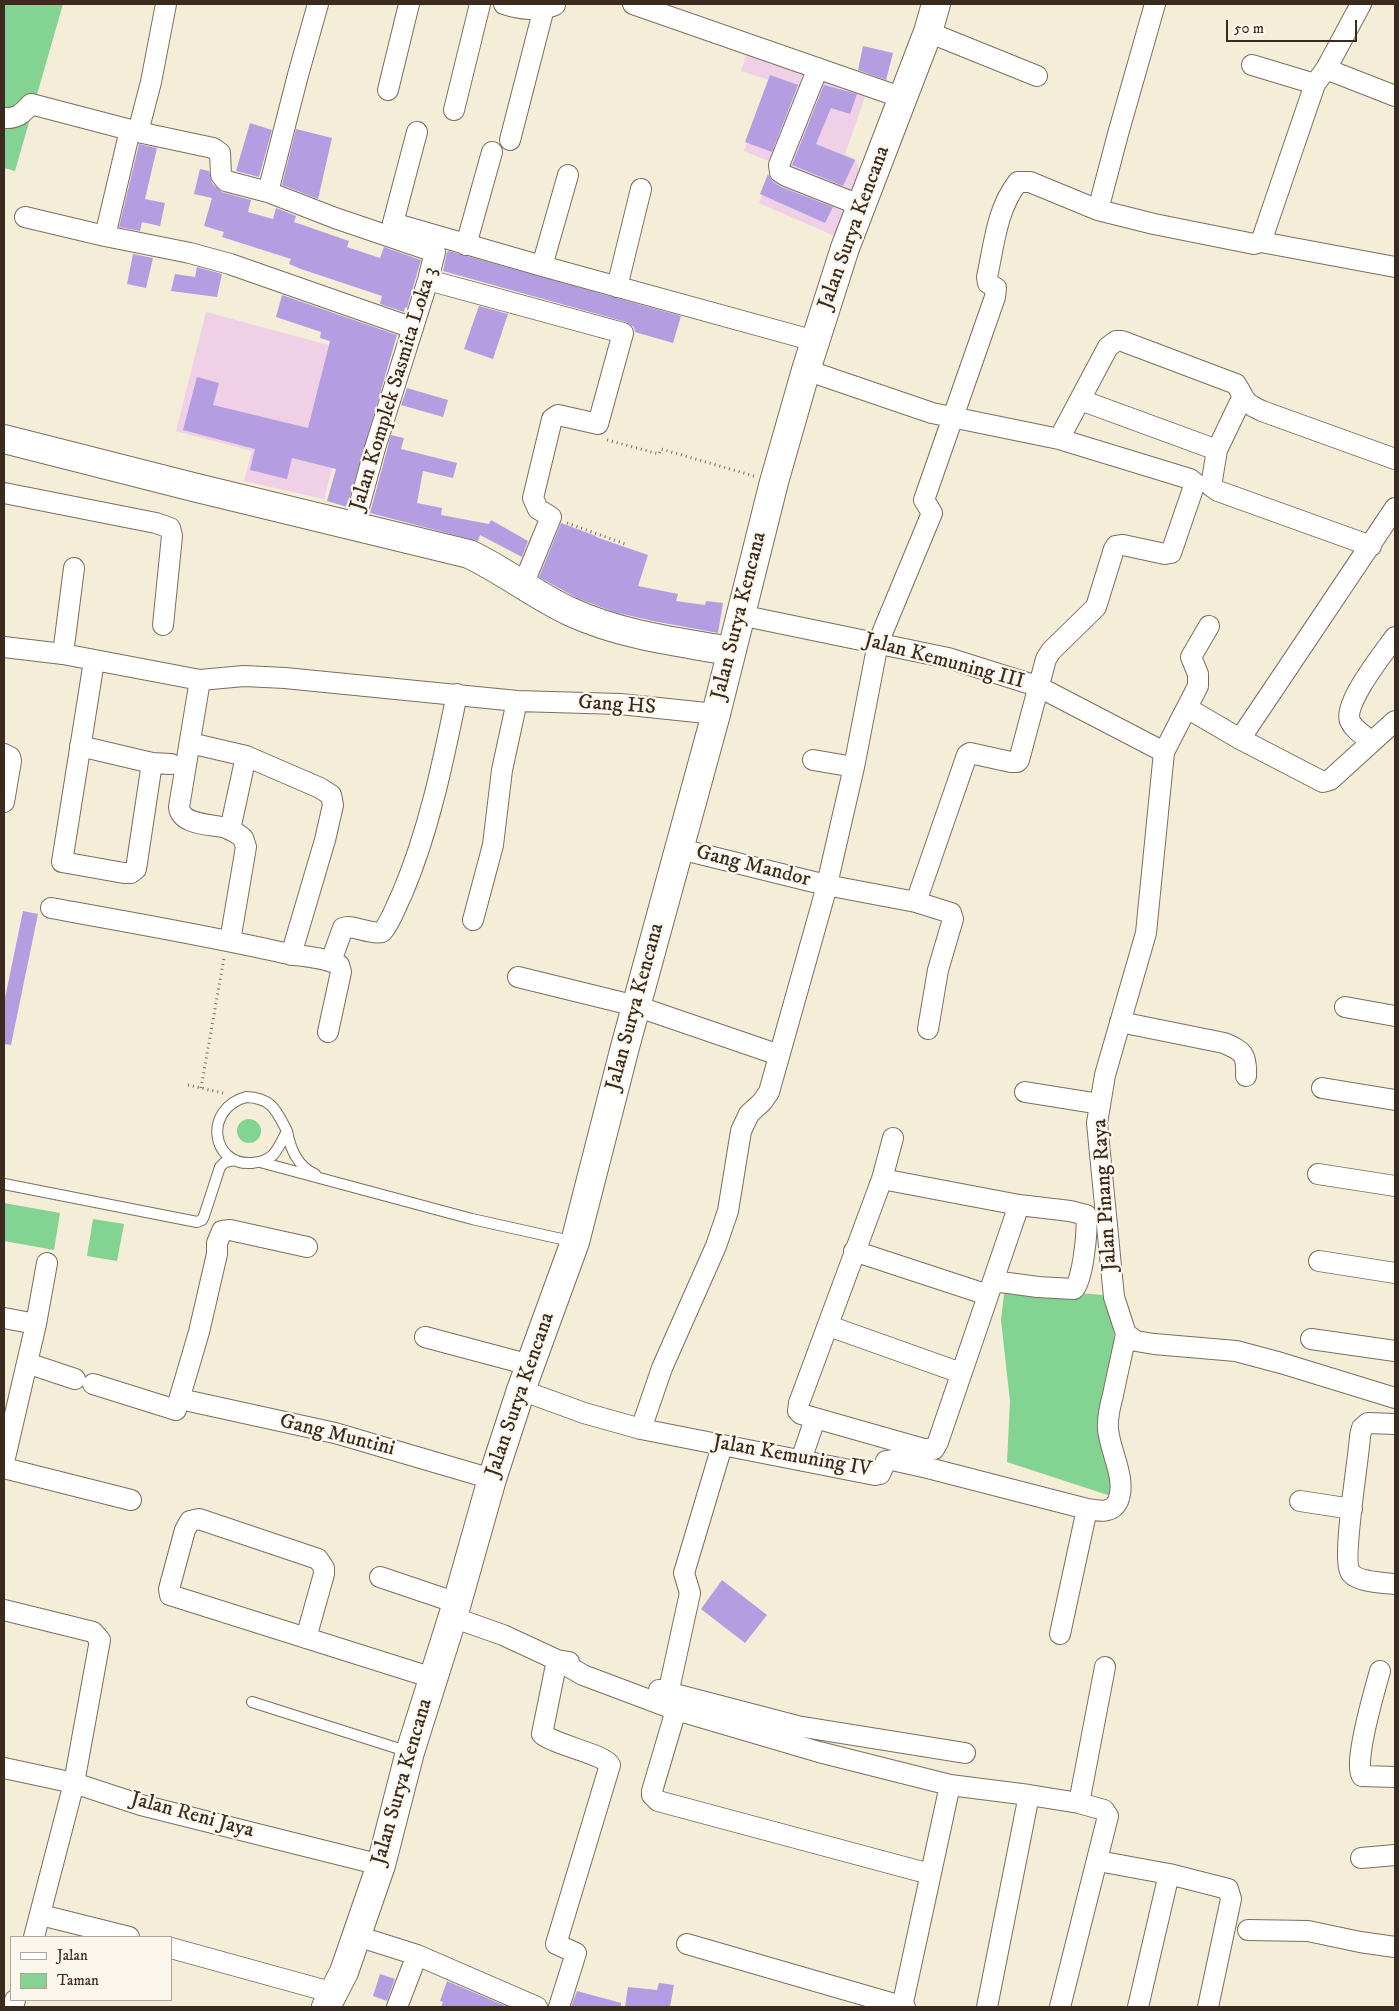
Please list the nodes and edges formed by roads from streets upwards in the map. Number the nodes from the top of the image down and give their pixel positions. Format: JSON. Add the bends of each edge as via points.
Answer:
{"nodes":[{"id":1,"x":166,"y":4,"type":"edge"},
{"id":2,"x":318,"y":4,"type":"edge"},
{"id":3,"x":409,"y":4,"type":"edge"},
{"id":4,"x":480,"y":4,"type":"edge"},
{"id":5,"x":504,"y":4,"type":"edge"},
{"id":6,"x":633,"y":4,"type":"edge"},
{"id":7,"x":936,"y":4,"type":"edge"},
{"id":8,"x":1155,"y":4,"type":"edge"},
{"id":9,"x":1360,"y":4,"type":"edge"},
{"id":10,"x":550,"y":6,"type":"edge"},
{"id":11,"x":928,"y":32,"type":"junction"},
{"id":12,"x":1252,"y":65,"type":"dead end"},
{"id":13,"x":818,"y":68,"type":"junction"},
{"id":14,"x":1037,"y":76,"type":"dead end"},
{"id":15,"x":1321,"y":77,"type":"junction"},
{"id":16,"x":388,"y":90,"type":"dead end"},
{"id":17,"x":1395,"y":96,"type":"edge"},
{"id":18,"x":903,"y":98,"type":"junction"},
{"id":19,"x":454,"y":110,"type":"dead end"},
{"id":20,"x":4,"y":118,"type":"edge"},
{"id":21,"x":134,"y":131,"type":"junction"},
{"id":22,"x":417,"y":132,"type":"dead end"},
{"id":23,"x":510,"y":140,"type":"dead end"},
{"id":24,"x":492,"y":152,"type":"dead end"},
{"id":25,"x":568,"y":174,"type":"dead end"},
{"id":26,"x":641,"y":190,"type":"dead end"},
{"id":27,"x":268,"y":192,"type":"junction"},
{"id":28,"x":862,"y":206,"type":"junction"},
{"id":29,"x":1098,"y":210,"type":"junction"},
{"id":30,"x":25,"y":217,"type":"dead end"},
{"id":31,"x":105,"y":236,"type":"junction"},
{"id":32,"x":1261,"y":242,"type":"junction"},
{"id":33,"x":466,"y":245,"type":"junction"},
{"id":34,"x":542,"y":266,"type":"junction"},
{"id":35,"x":1395,"y":267,"type":"edge"},
{"id":36,"x":428,"y":280,"type":"junction"},
{"id":37,"x":618,"y":287,"type":"junction"},
{"id":38,"x":413,"y":328,"type":"junction"},
{"id":39,"x":815,"y":341,"type":"junction"},
{"id":40,"x":806,"y":370,"type":"junction"},
{"id":41,"x":1242,"y":398,"type":"junction"},
{"id":42,"x":1086,"y":402,"type":"dead end"},
{"id":43,"x":954,"y":418,"type":"junction"},
{"id":44,"x":4,"y":439,"type":"edge"},
{"id":45,"x":1060,"y":440,"type":"junction"},
{"id":46,"x":1217,"y":450,"type":"junction"},
{"id":47,"x":1395,"y":459,"type":"edge"},
{"id":48,"x":4,"y":493,"type":"edge"},
{"id":49,"x":1395,"y":508,"type":"edge"},
{"id":50,"x":354,"y":525,"type":"junction"},
{"id":51,"x":1371,"y":546,"type":"junction"},
{"id":52,"x":74,"y":568,"type":"dead end"},
{"id":53,"x":523,"y":585,"type":"junction"},
{"id":54,"x":740,"y":614,"type":"junction"},
{"id":55,"x":163,"y":625,"type":"dead end"},
{"id":56,"x":1209,"y":626,"type":"dead end"},
{"id":57,"x":1395,"y":637,"type":"edge"},
{"id":58,"x":878,"y":643,"type":"junction"},
{"id":59,"x":4,"y":647,"type":"edge"},
{"id":60,"x":730,"y":651,"type":"junction"},
{"id":61,"x":63,"y":654,"type":"junction"},
{"id":62,"x":94,"y":661,"type":"junction"},
{"id":63,"x":200,"y":680,"type":"junction"},
{"id":64,"x":1037,"y":686,"type":"junction"},
{"id":65,"x":457,"y":694,"type":"junction"},
{"id":66,"x":517,"y":700,"type":"junction"},
{"id":67,"x":1187,"y":708,"type":"junction"},
{"id":68,"x":716,"y":714,"type":"junction"},
{"id":69,"x":1395,"y":721,"type":"edge"},
{"id":70,"x":1240,"y":740,"type":"junction"},
{"id":71,"x":1372,"y":742,"type":"junction"},
{"id":72,"x":190,"y":743,"type":"junction"},
{"id":73,"x":80,"y":746,"type":"junction"},
{"id":74,"x":1164,"y":752,"type":"junction"},
{"id":75,"x":4,"y":754,"type":"edge"},
{"id":76,"x":246,"y":756,"type":"junction"},
{"id":77,"x":813,"y":760,"type":"dead end"},
{"id":78,"x":854,"y":767,"type":"junction"},
{"id":79,"x":4,"y":802,"type":"edge"},
{"id":80,"x":230,"y":830,"type":"junction"},
{"id":81,"x":680,"y":849,"type":"junction"},
{"id":82,"x":826,"y":885,"type":"junction"},
{"id":83,"x":916,"y":902,"type":"junction"},
{"id":84,"x":51,"y":908,"type":"dead end"},
{"id":85,"x":473,"y":920,"type":"dead end"},
{"id":86,"x":227,"y":949,"type":"junction"},
{"id":87,"x":291,"y":955,"type":"junction"},
{"id":88,"x":332,"y":961,"type":"junction"},
{"id":89,"x":518,"y":977,"type":"dead end"},
{"id":90,"x":636,"y":1006,"type":"junction"},
{"id":91,"x":1345,"y":1007,"type":"dead end"},
{"id":92,"x":1395,"y":1016,"type":"edge"},
{"id":93,"x":1120,"y":1022,"type":"junction"},
{"id":94,"x":928,"y":1029,"type":"dead end"},
{"id":95,"x":328,"y":1032,"type":"dead end"},
{"id":96,"x":779,"y":1055,"type":"junction"},
{"id":97,"x":1246,"y":1076,"type":"dead end"},
{"id":98,"x":1322,"y":1088,"type":"dead end"},
{"id":99,"x":1025,"y":1092,"type":"dead end"},
{"id":100,"x":1395,"y":1100,"type":"edge"},
{"id":101,"x":1100,"y":1104,"type":"junction"},
{"id":102,"x":893,"y":1138,"type":"dead end"},
{"id":103,"x":1318,"y":1174,"type":"dead end"},
{"id":104,"x":882,"y":1179,"type":"junction"},
{"id":105,"x":1395,"y":1186,"type":"edge"},
{"id":106,"x":1019,"y":1205,"type":"junction"},
{"id":107,"x":307,"y":1247,"type":"dead end"},
{"id":108,"x":854,"y":1251,"type":"junction"},
{"id":109,"x":1319,"y":1261,"type":"dead end"},
{"id":110,"x":47,"y":1263,"type":"dead end"},
{"id":111,"x":1395,"y":1273,"type":"edge"},
{"id":112,"x":990,"y":1288,"type":"junction"},
{"id":113,"x":4,"y":1318,"type":"edge"},
{"id":114,"x":36,"y":1324,"type":"junction"},
{"id":115,"x":829,"y":1326,"type":"junction"},
{"id":116,"x":1126,"y":1334,"type":"junction"},
{"id":117,"x":425,"y":1337,"type":"dead end"},
{"id":118,"x":1312,"y":1339,"type":"dead end"},
{"id":119,"x":1395,"y":1351,"type":"edge"},
{"id":120,"x":27,"y":1363,"type":"junction"},
{"id":121,"x":530,"y":1366,"type":"junction"},
{"id":122,"x":961,"y":1373,"type":"junction"},
{"id":123,"x":521,"y":1390,"type":"junction"},
{"id":124,"x":1395,"y":1398,"type":"edge"},
{"id":125,"x":180,"y":1399,"type":"junction"},
{"id":126,"x":815,"y":1419,"type":"junction"},
{"id":127,"x":1395,"y":1424,"type":"edge"},
{"id":128,"x":641,"y":1429,"type":"junction"},
{"id":129,"x":722,"y":1446,"type":"junction"},
{"id":130,"x":801,"y":1460,"type":"junction"},
{"id":131,"x":4,"y":1462,"type":"edge"},
{"id":132,"x":4,"y":1468,"type":"edge"},
{"id":133,"x":492,"y":1479,"type":"junction"},
{"id":134,"x":131,"y":1500,"type":"dead end"},
{"id":135,"x":1300,"y":1502,"type":"dead end"},
{"id":136,"x":1087,"y":1509,"type":"junction"},
{"id":137,"x":1352,"y":1509,"type":"junction"},
{"id":138,"x":380,"y":1577,"type":"dead end"},
{"id":139,"x":1395,"y":1584,"type":"edge"},
{"id":140,"x":4,"y":1610,"type":"edge"},
{"id":141,"x":455,"y":1610,"type":"junction"},
{"id":142,"x":1060,"y":1634,"type":"dead end"},
{"id":143,"x":306,"y":1638,"type":"junction"},
{"id":144,"x":557,"y":1660,"type":"junction"},
{"id":145,"x":1105,"y":1667,"type":"dead end"},
{"id":146,"x":1380,"y":1671,"type":"dead end"},
{"id":147,"x":433,"y":1678,"type":"junction"},
{"id":148,"x":672,"y":1702,"type":"junction"},
{"id":149,"x":965,"y":1753,"type":"dead end"},
{"id":150,"x":4,"y":1768,"type":"edge"},
{"id":151,"x":1395,"y":1777,"type":"edge"},
{"id":152,"x":74,"y":1783,"type":"junction"},
{"id":153,"x":950,"y":1785,"type":"junction"},
{"id":154,"x":1029,"y":1795,"type":"junction"},
{"id":155,"x":1079,"y":1803,"type":"junction"},
{"id":156,"x":1395,"y":1855,"type":"edge"},
{"id":157,"x":1361,"y":1858,"type":"dead end"},
{"id":158,"x":1098,"y":1861,"type":"junction"},
{"id":159,"x":380,"y":1865,"type":"junction"},
{"id":160,"x":930,"y":1874,"type":"junction"},
{"id":161,"x":1169,"y":1874,"type":"junction"},
{"id":162,"x":41,"y":1915,"type":"junction"},
{"id":163,"x":1248,"y":1930,"type":"dead end"},
{"id":164,"x":34,"y":1936,"type":"edge"},
{"id":165,"x":125,"y":1936,"type":"edge"},
{"id":166,"x":357,"y":1936,"type":"junction"},
{"id":167,"x":686,"y":1944,"type":"dead end"},
{"id":168,"x":1395,"y":1947,"type":"edge"},
{"id":169,"x":172,"y":1948,"type":"edge"},
{"id":170,"x":417,"y":1955,"type":"junction"},
{"id":171,"x":330,"y":2000,"type":"edge"},
{"id":172,"x":398,"y":2007,"type":"edge"},
{"id":173,"x":537,"y":2007,"type":"edge"},
{"id":174,"x":559,"y":2007,"type":"edge"},
{"id":175,"x":903,"y":2007,"type":"edge"},
{"id":176,"x":987,"y":2007,"type":"edge"},
{"id":177,"x":1060,"y":2007,"type":"edge"},
{"id":178,"x":1138,"y":2007,"type":"edge"},
{"id":179,"x":1208,"y":2007,"type":"edge"}],
"edges":[{"from":1,"to":21,"type":"street","via":[[151,82]]},
{"from":2,"to":27,"type":"street"},
{"from":3,"to":16,"type":"street"},
{"from":4,"to":19,"type":"street"},
{"from":5,"to":10,"type":"street","via":[[527,9]]},
{"from":6,"to":13,"type":"street"},
{"from":7,"to":11,"type":"main road","name":"Jalan Surya Kencana"},
{"from":8,"to":29,"type":"street"},
{"from":9,"to":15,"type":"street"},
{"from":10,"to":23,"type":"street"},
{"from":11,"to":14,"type":"street"},
{"from":11,"to":18,"type":"main road","name":"Jalan Surya Kencana"},
{"from":12,"to":15,"type":"street"},
{"from":13,"to":18,"type":"street"},
{"from":13,"to":28,"type":"street","via":[[779,165],[780,172]]},
{"from":15,"to":17,"type":"street"},
{"from":15,"to":32,"type":"street"},
{"from":18,"to":28,"type":"main road","name":"Jalan Surya Kencana"},
{"from":20,"to":21,"type":"street","via":[[13,119],[21,115],[31,104]]},
{"from":21,"to":27,"type":"street","via":[[213,148],[220,153],[221,175],[226,181]]},
{"from":21,"to":31,"type":"street"},
{"from":22,"to":33,"type":"street","via":[[393,223]]},
{"from":24,"to":33,"type":"street"},
{"from":25,"to":34,"type":"street"},
{"from":26,"to":37,"type":"street"},
{"from":27,"to":36,"type":"street","name":"Jalan Komplek Sasmita Loka 3","via":[[435,252]]},
{"from":28,"to":39,"type":"main road","name":"Jalan Surya Kencana"},
{"from":29,"to":32,"type":"street","via":[[1254,244]]},
{"from":29,"to":43,"type":"street","via":[[1030,182],[1018,182],[1013,189],[1001,212],[987,277],[988,283],[996,288],[995,297]]},
{"from":30,"to":31,"type":"street"},
{"from":31,"to":38,"type":"street","via":[[230,264]]},
{"from":32,"to":35,"type":"street"},
{"from":33,"to":34,"type":"street"},
{"from":34,"to":37,"type":"street"},
{"from":36,"to":38,"type":"street","name":"Jalan Komplek Sasmita Loka 3"},
{"from":36,"to":53,"type":"street","via":[[623,333],[598,424],[558,415],[552,419],[533,498],[538,509],[551,517]]},
{"from":37,"to":39,"type":"street"},
{"from":38,"to":50,"type":"street","name":"Jalan Komplek Sasmita Loka 3"},
{"from":39,"to":40,"type":"main road","name":"Jalan Surya Kencana"},
{"from":40,"to":43,"type":"street","via":[[909,407]]},
{"from":40,"to":54,"type":"main road","name":"Jalan Surya Kencana"},
{"from":41,"to":45,"type":"street","via":[[1236,384],[1226,379],[1116,341],[1108,347]]},
{"from":41,"to":46,"type":"street"},
{"from":41,"to":47,"type":"street","via":[[1262,411]]},
{"from":42,"to":46,"type":"street"},
{"from":43,"to":45,"type":"street"},
{"from":43,"to":58,"type":"street","via":[[924,500],[932,512]]},
{"from":44,"to":50,"type":"main road"},
{"from":45,"to":64,"type":"street","via":[[1190,479],[1195,487],[1171,553],[1116,546],[1096,607],[1051,651]]},
{"from":46,"to":51,"type":"street","via":[[1211,482],[1214,488]]},
{"from":48,"to":55,"type":"street","via":[[170,528],[172,536]]},
{"from":49,"to":51,"type":"street"},
{"from":50,"to":53,"type":"main road","via":[[469,554]]},
{"from":51,"to":70,"type":"street"},
{"from":52,"to":61,"type":"street"},
{"from":53,"to":60,"type":"main road","via":[[572,612],[627,632]]},
{"from":54,"to":58,"type":"street","name":"Jalan Kemuning III"},
{"from":54,"to":60,"type":"main road","name":"Jalan Surya Kencana"},
{"from":56,"to":67,"type":"street","via":[[1191,657],[1199,680]]},
{"from":57,"to":71,"type":"street","via":[[1349,708],[1350,722]]},
{"from":58,"to":64,"type":"street","name":"Jalan Kemuning III","via":[[948,658]]},
{"from":58,"to":78,"type":"street"},
{"from":59,"to":61,"type":"street","name":"Gang HS"},
{"from":60,"to":68,"type":"main road","name":"Jalan Surya Kencana"},
{"from":61,"to":62,"type":"street","name":"Gang HS"},
{"from":62,"to":63,"type":"street","name":"Gang HS"},
{"from":62,"to":73,"type":"street"},
{"from":63,"to":65,"type":"street","name":"Gang HS","via":[[244,676],[285,678]]},
{"from":63,"to":72,"type":"street"},
{"from":64,"to":74,"type":"street","name":"Jalan Kemuning III"},
{"from":64,"to":83,"type":"street","via":[[1019,760],[1014,763],[970,753],[966,755]]},
{"from":65,"to":66,"type":"street","name":"Gang HS"},
{"from":65,"to":88,"type":"street","via":[[426,827],[411,874],[390,919],[382,932],[343,928]]},
{"from":66,"to":68,"type":"street","name":"Gang HS","via":[[620,704]]},
{"from":66,"to":85,"type":"street","via":[[502,770],[493,845]]},
{"from":67,"to":70,"type":"street"},
{"from":67,"to":74,"type":"street"},
{"from":68,"to":81,"type":"main road","name":"Jalan Surya Kencana"},
{"from":69,"to":71,"type":"street"},
{"from":70,"to":71,"type":"street","via":[[1323,782],[1330,780]]},
{"from":72,"to":76,"type":"street"},
{"from":72,"to":80,"type":"street","via":[[179,811],[191,820]]},
{"from":73,"to":73,"type":"street","via":[[161,764],[136,868],[131,872],[62,862]]},
{"from":74,"to":93,"type":"street","name":"Jalan Pinang Raya","via":[[1148,921]]},
{"from":75,"to":79,"type":"street","via":[[11,761]]},
{"from":76,"to":80,"type":"street"},
{"from":76,"to":87,"type":"street","via":[[331,795],[333,805],[325,840]]},
{"from":77,"to":78,"type":"street"},
{"from":78,"to":82,"type":"street"},
{"from":80,"to":86,"type":"street","via":[[243,838],[246,847]]},
{"from":81,"to":82,"type":"street","name":"Gang Mandor"},
{"from":81,"to":90,"type":"main road","name":"Jalan Surya Kencana"},
{"from":82,"to":83,"type":"street","name":"Gang Mandor"},
{"from":82,"to":96,"type":"street"},
{"from":83,"to":94,"type":"street","name":"Gang Mandor","via":[[953,916],[938,970]]},
{"from":84,"to":86,"type":"street"},
{"from":86,"to":87,"type":"street"},
{"from":87,"to":88,"type":"street"},
{"from":88,"to":95,"type":"street","via":[[339,965],[341,972]]},
{"from":89,"to":90,"type":"street"},
{"from":90,"to":96,"type":"street"},
{"from":90,"to":121,"type":"main road","name":"Jalan Surya Kencana","via":[[576,1242]]},
{"from":91,"to":92,"type":"street"},
{"from":93,"to":97,"type":"street","via":[[1224,1043],[1239,1049],[1247,1060]]},
{"from":93,"to":101,"type":"street","name":"Jalan Pinang Raya"},
{"from":96,"to":128,"type":"street","via":[[769,1092],[749,1114],[741,1131],[728,1211],[716,1246],[662,1368]]},
{"from":98,"to":100,"type":"street"},
{"from":99,"to":101,"type":"street"},
{"from":101,"to":116,"type":"street","name":"Jalan Pinang Raya","via":[[1097,1123],[1114,1296]]},
{"from":102,"to":104,"type":"street"},
{"from":103,"to":105,"type":"street"},
{"from":104,"to":106,"type":"street"},
{"from":104,"to":108,"type":"street"},
{"from":106,"to":112,"type":"street"},
{"from":106,"to":112,"type":"street","via":[[1086,1215],[1078,1284],[1072,1290]]},
{"from":107,"to":125,"type":"street","via":[[222,1231]]},
{"from":108,"to":112,"type":"street"},
{"from":108,"to":115,"type":"street"},
{"from":109,"to":111,"type":"street"},
{"from":110,"to":114,"type":"street"},
{"from":112,"to":122,"type":"street"},
{"from":113,"to":114,"type":"street"},
{"from":114,"to":120,"type":"street"},
{"from":115,"to":122,"type":"street"},
{"from":115,"to":126,"type":"street","via":[[798,1407],[800,1414]]},
{"from":116,"to":124,"type":"street","via":[[1136,1341],[1154,1344],[1236,1351]]},
{"from":116,"to":136,"type":"street","via":[[1108,1428],[1121,1492],[1112,1509],[1101,1512]]},
{"from":117,"to":121,"type":"street"},
{"from":118,"to":119,"type":"street"},
{"from":120,"to":125,"type":"street","via":[[174,1410]]},
{"from":120,"to":131,"type":"street"},
{"from":121,"to":123,"type":"main road","name":"Jalan Surya Kencana"},
{"from":122,"to":126,"type":"street","via":[[938,1442],[931,1450]]},
{"from":123,"to":128,"type":"street","name":"Jalan Kemuning IV"},
{"from":123,"to":133,"type":"main road","name":"Jalan Surya Kencana"},
{"from":125,"to":133,"type":"street","name":"Gang Muntini","via":[[335,1433]]},
{"from":126,"to":130,"type":"street"},
{"from":127,"to":137,"type":"street","via":[[1368,1423],[1362,1428]]},
{"from":128,"to":129,"type":"street","name":"Jalan Kemuning IV"},
{"from":129,"to":130,"type":"street","name":"Jalan Kemuning IV"},
{"from":129,"to":148,"type":"street","via":[[684,1572],[690,1593]]},
{"from":130,"to":136,"type":"street","name":"Jalan Kemuning IV","via":[[875,1475],[880,1474],[886,1461],[892,1460]]},
{"from":132,"to":134,"type":"street"},
{"from":133,"to":141,"type":"main road","name":"Jalan Surya Kencana"},
{"from":135,"to":137,"type":"street"},
{"from":136,"to":142,"type":"street"},
{"from":137,"to":139,"type":"street","via":[[1348,1544],[1351,1573],[1368,1580]]},
{"from":138,"to":141,"type":"street"},
{"from":140,"to":152,"type":"street","via":[[93,1632],[100,1640]]},
{"from":141,"to":144,"type":"street"},
{"from":141,"to":147,"type":"main road","name":"Jalan Surya Kencana"},
{"from":143,"to":143,"type":"street","via":[[324,1574],[318,1559],[198,1519],[190,1521],[169,1594]]},
{"from":143,"to":147,"type":"street"},
{"from":144,"to":148,"type":"street","via":[[583,1675]]},
{"from":144,"to":174,"type":"street","via":[[542,1734],[575,1750],[606,1759],[610,1765],[556,1944],[576,1953]]},
{"from":145,"to":155,"type":"street"},
{"from":146,"to":151,"type":"street","via":[[1359,1769],[1362,1776]]},
{"from":147,"to":159,"type":"main road","name":"Jalan Surya Kencana"},
{"from":148,"to":149,"type":"street"},
{"from":148,"to":153,"type":"street","via":[[819,1752]]},
{"from":148,"to":160,"type":"street","via":[[652,1791],[658,1801]]},
{"from":150,"to":152,"type":"street","name":"Jalan Reni Jaya"},
{"from":152,"to":159,"type":"street","name":"Jalan Reni Jaya","via":[[141,1805]]},
{"from":152,"to":162,"type":"street"},
{"from":153,"to":154,"type":"street"},
{"from":153,"to":160,"type":"street"},
{"from":154,"to":155,"type":"street"},
{"from":154,"to":176,"type":"street"},
{"from":155,"to":158,"type":"street","via":[[1104,1810],[1108,1816]]},
{"from":156,"to":157,"type":"street"},
{"from":158,"to":161,"type":"street"},
{"from":158,"to":177,"type":"street"},
{"from":159,"to":166,"type":"main road","name":"Jalan Surya Kencana"},
{"from":160,"to":175,"type":"street"},
{"from":161,"to":178,"type":"street"},
{"from":161,"to":179,"type":"street","via":[[1228,1889],[1231,1894]]},
{"from":162,"to":164,"type":"street"},
{"from":162,"to":165,"type":"street"},
{"from":163,"to":168,"type":"street","via":[[1308,1931]]},
{"from":166,"to":170,"type":"street"},
{"from":166,"to":171,"type":"main road","name":"Jalan Surya Kencana"},
{"from":167,"to":175,"type":"street"},
{"from":169,"to":171,"type":"street"},
{"from":170,"to":172,"type":"street"},
{"from":170,"to":173,"type":"street"}]}
